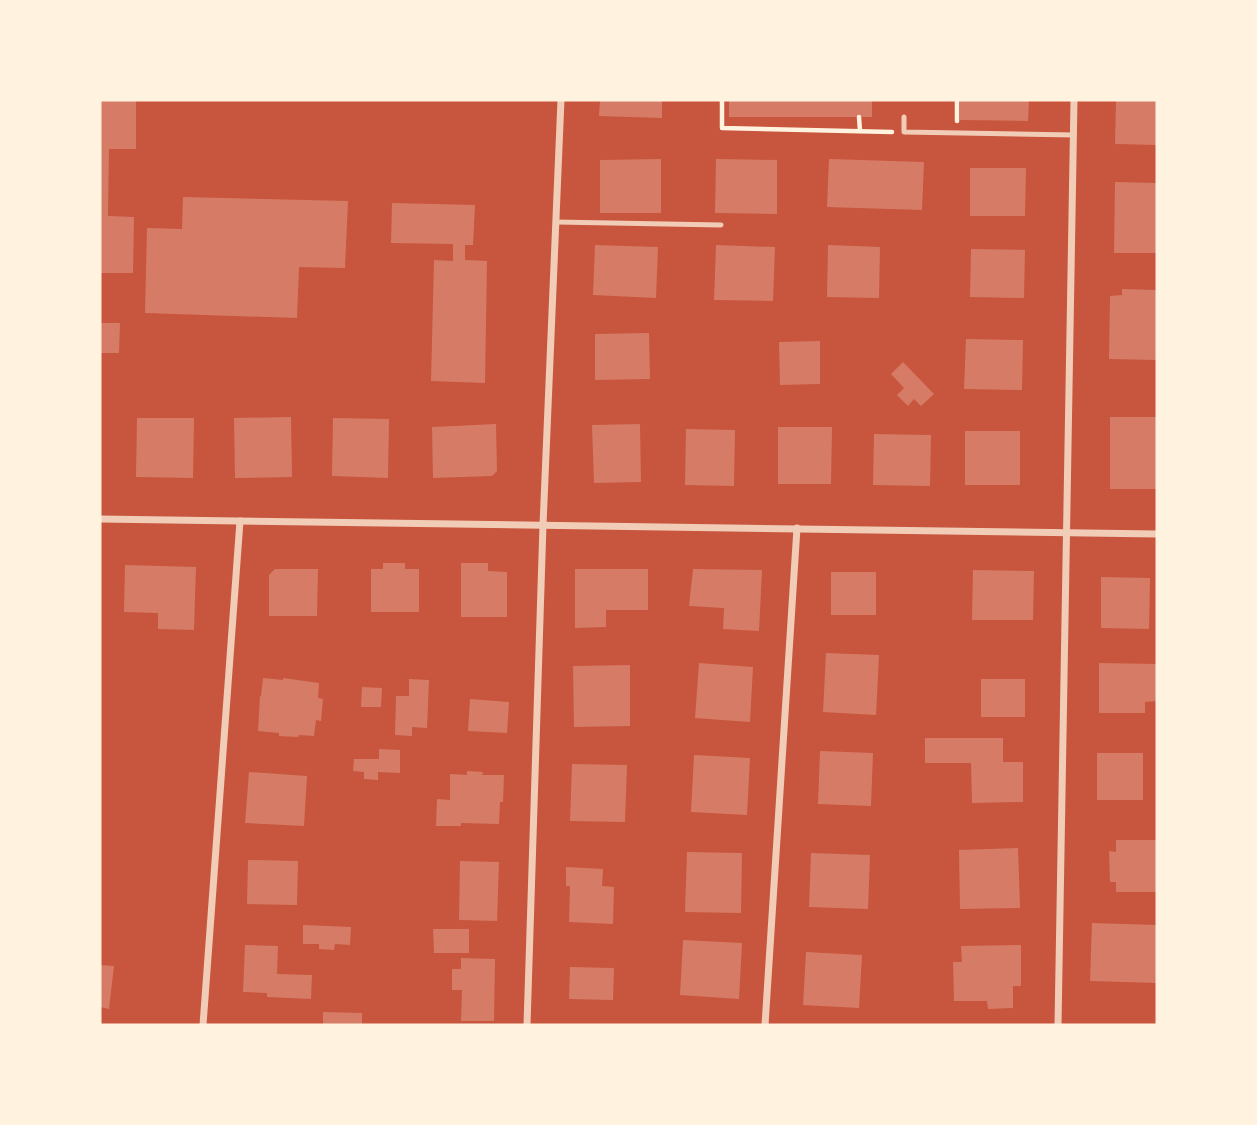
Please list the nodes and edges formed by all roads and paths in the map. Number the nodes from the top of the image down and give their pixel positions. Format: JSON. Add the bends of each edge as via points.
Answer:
{"nodes":[{"id":1,"x":561,"y":100,"type":"edge"},
{"id":2,"x":722,"y":100,"type":"edge"},
{"id":3,"x":1074,"y":100,"type":"edge"},
{"id":4,"x":859,"y":117,"type":"dead end"},
{"id":5,"x":904,"y":117,"type":"dead end"},
{"id":6,"x":860,"y":131,"type":"junction"},
{"id":7,"x":904,"y":132,"type":"junction"},
{"id":8,"x":1074,"y":135,"type":"junction"},
{"id":9,"x":556,"y":222,"type":"junction"},
{"id":10,"x":721,"y":225,"type":"dead end"},
{"id":11,"x":100,"y":519,"type":"edge"},
{"id":12,"x":240,"y":521,"type":"junction"},
{"id":13,"x":543,"y":525,"type":"junction"},
{"id":14,"x":797,"y":528,"type":"junction"},
{"id":15,"x":1066,"y":532,"type":"junction"},
{"id":16,"x":1157,"y":534,"type":"edge"},
{"id":17,"x":203,"y":1025,"type":"edge"},
{"id":18,"x":527,"y":1025,"type":"edge"},
{"id":19,"x":765,"y":1025,"type":"edge"},
{"id":20,"x":1058,"y":1025,"type":"edge"}],
"edges":[{"from":1,"to":9,"type":"street"},
{"from":2,"to":6,"type":"path","via":[[722,128]]},
{"from":3,"to":8,"type":"street"},
{"from":4,"to":6,"type":"path"},
{"from":5,"to":7,"type":"lane"},
{"from":6,"to":7,"type":"path"},
{"from":7,"to":8,"type":"lane"},
{"from":8,"to":15,"type":"street"},
{"from":9,"to":10,"type":"lane"},
{"from":9,"to":13,"type":"street"},
{"from":11,"to":12,"type":"street"},
{"from":12,"to":13,"type":"street"},
{"from":12,"to":17,"type":"street"},
{"from":13,"to":14,"type":"street"},
{"from":13,"to":18,"type":"street"},
{"from":14,"to":15,"type":"street"},
{"from":14,"to":19,"type":"street"},
{"from":15,"to":16,"type":"street"},
{"from":15,"to":20,"type":"street"}]}
